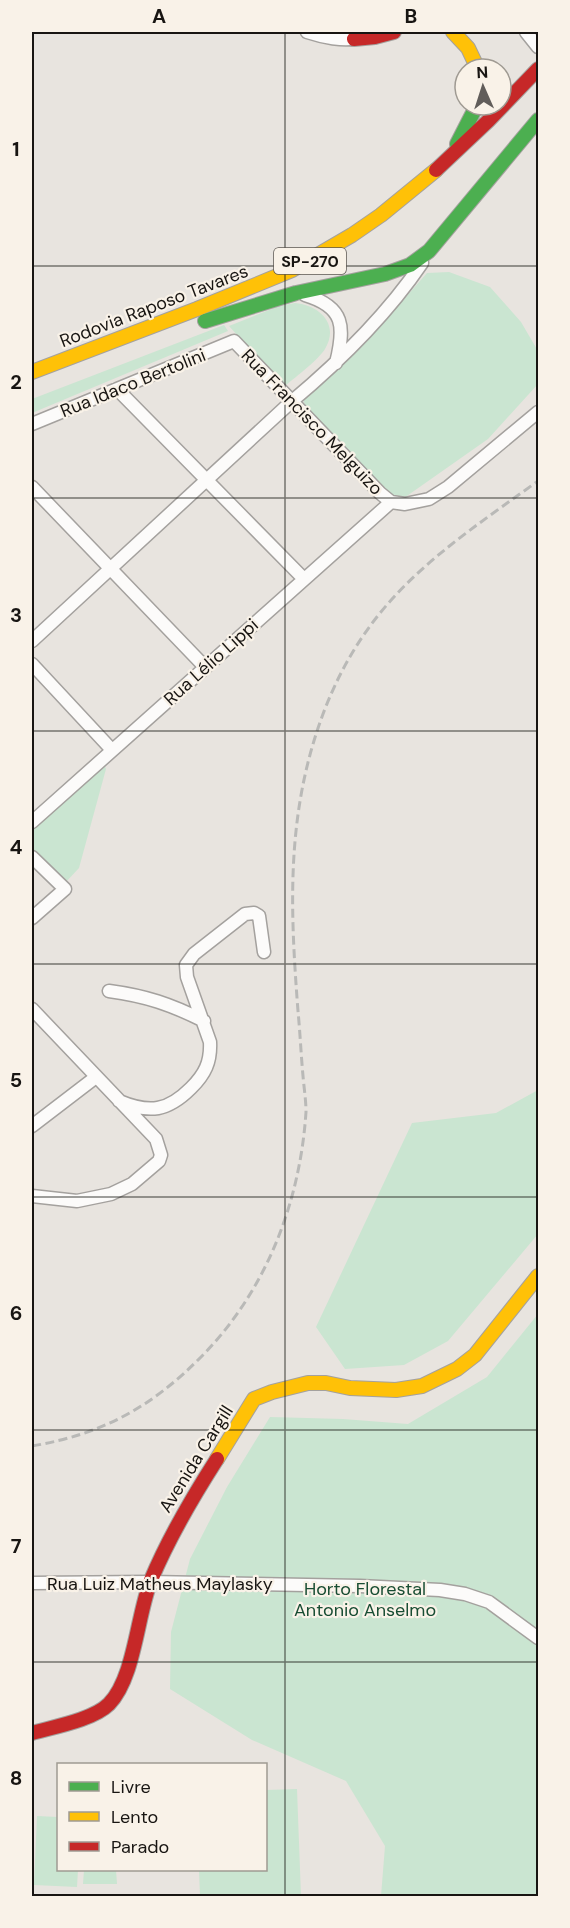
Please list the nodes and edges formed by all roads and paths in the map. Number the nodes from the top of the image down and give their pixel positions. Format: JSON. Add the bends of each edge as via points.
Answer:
{"nodes":[{"id":1,"x":368,"y":32,"type":"edge"},
{"id":2,"x":394,"y":32,"type":"edge"},
{"id":3,"x":453,"y":32,"type":"edge"},
{"id":4,"x":525,"y":32,"type":"edge"},
{"id":5,"x":313,"y":33,"type":"edge"},
{"id":6,"x":354,"y":39,"type":"junction"},
{"id":7,"x":538,"y":47,"type":"edge"},
{"id":8,"x":473,"y":57,"type":"edge"},
{"id":9,"x":538,"y":69,"type":"edge"},
{"id":10,"x":471,"y":117,"type":"edge"},
{"id":11,"x":538,"y":120,"type":"edge"},
{"id":12,"x":447,"y":161,"type":"junction"},
{"id":13,"x":429,"y":251,"type":"junction"},
{"id":14,"x":312,"y":274,"type":"dead end"},
{"id":15,"x":296,"y":293,"type":"junction"},
{"id":16,"x":234,"y":341,"type":"joint"},
{"id":17,"x":336,"y":364,"type":"junction"},
{"id":18,"x":32,"y":372,"type":"edge"},
{"id":19,"x":117,"y":389,"type":"junction"},
{"id":20,"x":291,"y":402,"type":"junction"},
{"id":21,"x":538,"y":412,"type":"edge"},
{"id":22,"x":32,"y":424,"type":"edge"},
{"id":23,"x":208,"y":480,"type":"junction"},
{"id":24,"x":32,"y":487,"type":"edge"},
{"id":25,"x":391,"y":502,"type":"junction"},
{"id":26,"x":110,"y":568,"type":"junction"},
{"id":27,"x":304,"y":579,"type":"junction"},
{"id":28,"x":32,"y":642,"type":"edge"},
{"id":29,"x":32,"y":664,"type":"edge"},
{"id":30,"x":205,"y":667,"type":"junction"},
{"id":31,"x":112,"y":750,"type":"junction"},
{"id":32,"x":32,"y":822,"type":"edge"},
{"id":33,"x":32,"y":857,"type":"edge"},
{"id":34,"x":32,"y":918,"type":"edge"},
{"id":35,"x":264,"y":952,"type":"dead end"},
{"id":36,"x":109,"y":991,"type":"dead end"},
{"id":37,"x":32,"y":1009,"type":"edge"},
{"id":38,"x":204,"y":1021,"type":"junction"},
{"id":39,"x":96,"y":1077,"type":"junction"},
{"id":40,"x":119,"y":1101,"type":"junction"},
{"id":41,"x":32,"y":1126,"type":"edge"},
{"id":42,"x":32,"y":1196,"type":"edge"},
{"id":43,"x":538,"y":1276,"type":"edge"},
{"id":44,"x":150,"y":1582,"type":"junction"},
{"id":45,"x":32,"y":1583,"type":"edge"},
{"id":46,"x":538,"y":1638,"type":"edge"},
{"id":47,"x":32,"y":1733,"type":"edge"}],
"edges":[{"from":1,"to":6,"type":"street"},
{"from":2,"to":6,"type":"main road"},
{"from":3,"to":8,"type":"main road"},
{"from":4,"to":7,"type":"street"},
{"from":5,"to":6,"type":"street"},
{"from":9,"to":12,"type":"main road","name":"Rodovia Raposo Tavares","number":"SP-270"},
{"from":10,"to":12,"type":"main road"},
{"from":11,"to":13,"type":"main road"},
{"from":12,"to":18,"type":"main road","name":"Rodovia Raposo Tavares","number":"SP-270","via":[[372,222],[312,260],[267,282]]},
{"from":13,"to":15,"type":"main road","via":[[410,265],[385,274]]},
{"from":13,"to":17,"type":"street","via":[[410,280]]},
{"from":14,"to":15,"type":"main road","name":"Rodovia Raposo Tavares","number":"SP-270","via":[[199,323]]},
{"from":15,"to":17,"type":"street","via":[[333,308],[341,326]]},
{"from":16,"to":19,"type":"street","name":"Rua Idaco Bertolini"},
{"from":16,"to":20,"type":"street","name":"Rua Francisco Melguizo"},
{"from":17,"to":20,"type":"street"},
{"from":19,"to":22,"type":"street","name":"Rua Idaco Bertolini"},
{"from":19,"to":23,"type":"street"},
{"from":20,"to":23,"type":"street"},
{"from":20,"to":25,"type":"street","name":"Rua Francisco Melguizo"},
{"from":21,"to":25,"type":"street","via":[[429,499],[405,504]]},
{"from":23,"to":26,"type":"street"},
{"from":23,"to":27,"type":"street"},
{"from":24,"to":26,"type":"street"},
{"from":25,"to":27,"type":"street","name":"Rua Lélio Lippi"},
{"from":26,"to":28,"type":"street"},
{"from":26,"to":30,"type":"street"},
{"from":27,"to":30,"type":"street","name":"Rua Lélio Lippi"},
{"from":29,"to":31,"type":"street"},
{"from":30,"to":31,"type":"street","name":"Rua Lélio Lippi"},
{"from":31,"to":32,"type":"street","name":"Rua Lélio Lippi"},
{"from":33,"to":34,"type":"street","via":[[65,889]]},
{"from":35,"to":38,"type":"street","via":[[259,916],[254,913],[245,914],[194,954],[186,964],[187,977]]},
{"from":36,"to":38,"type":"street","via":[[153,999]]},
{"from":37,"to":39,"type":"street"},
{"from":38,"to":40,"type":"street","via":[[211,1053],[208,1066],[201,1079],[178,1101],[148,1109]]},
{"from":39,"to":40,"type":"street"},
{"from":39,"to":41,"type":"street"},
{"from":40,"to":42,"type":"street","via":[[156,1139],[159,1161],[132,1184],[111,1194],[76,1201]]},
{"from":43,"to":44,"type":"main road","name":"Avenida Cargill","via":[[475,1355],[422,1386],[396,1390],[308,1383],[254,1399],[176,1525]]},
{"from":44,"to":45,"type":"street","name":"Rua Luiz Matheus Maylasky"},
{"from":44,"to":46,"type":"street","name":"Rua Luiz Matheus Maylasky","via":[[440,1590],[489,1602]]},
{"from":44,"to":47,"type":"main road","name":"Avenida Cargill","via":[[117,1694],[94,1714]]}]}
